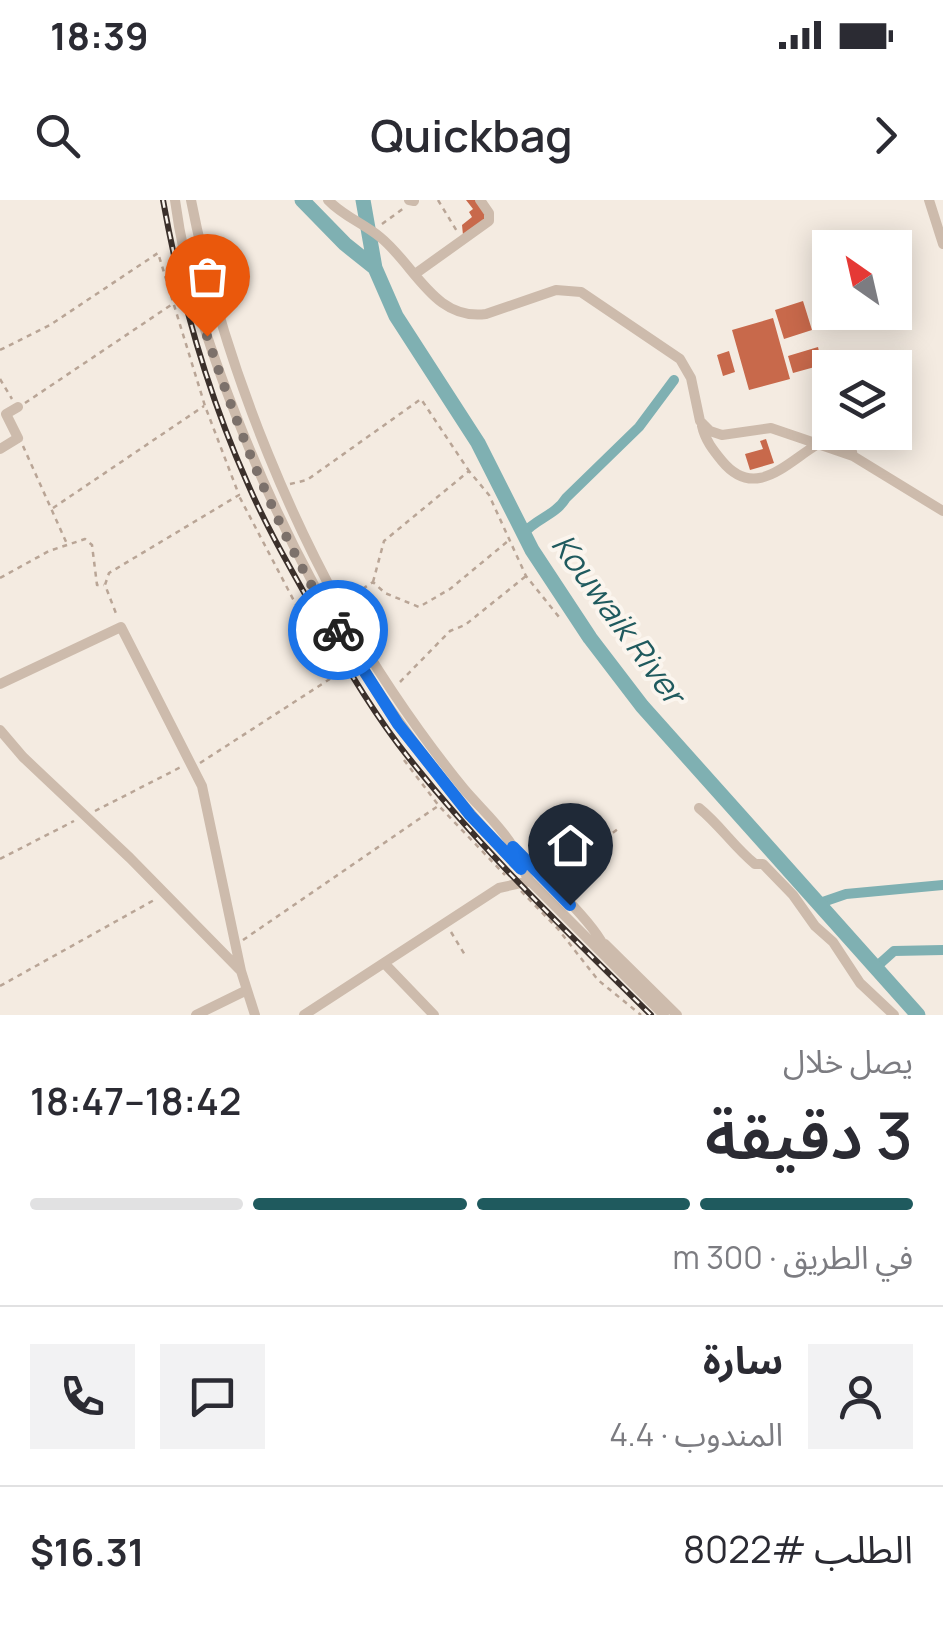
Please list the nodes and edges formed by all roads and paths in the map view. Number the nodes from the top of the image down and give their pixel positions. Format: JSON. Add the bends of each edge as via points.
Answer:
{"nodes":[{"id":1,"x":174,"y":200,"type":"edge"},
{"id":2,"x":190,"y":200,"type":"edge"},
{"id":3,"x":328,"y":200,"type":"edge"},
{"id":4,"x":411,"y":200,"type":"edge"},
{"id":5,"x":438,"y":200,"type":"edge"},
{"id":6,"x":480,"y":200,"type":"edge"},
{"id":7,"x":929,"y":200,"type":"edge"},
{"id":8,"x":374,"y":232,"type":"junction"},
{"id":9,"x":457,"y":244,"type":"junction"},
{"id":10,"x":943,"y":244,"type":"edge"},
{"id":11,"x":415,"y":274,"type":"junction"},
{"id":12,"x":174,"y":303,"type":"junction"},
{"id":13,"x":0,"y":350,"type":"edge"},
{"id":14,"x":0,"y":379,"type":"edge"},
{"id":15,"x":205,"y":406,"type":"junction"},
{"id":16,"x":18,"y":407,"type":"junction"},
{"id":17,"x":700,"y":421,"type":"junction"},
{"id":18,"x":18,"y":438,"type":"junction"},
{"id":19,"x":812,"y":442,"type":"edge"},
{"id":20,"x":0,"y":448,"type":"edge"},
{"id":21,"x":812,"y":448,"type":"edge"},
{"id":22,"x":835,"y":450,"type":"edge"},
{"id":23,"x":851,"y":450,"type":"edge"},
{"id":24,"x":852,"y":456,"type":"junction"},
{"id":25,"x":470,"y":471,"type":"junction"},
{"id":26,"x":283,"y":486,"type":"junction"},
{"id":27,"x":239,"y":496,"type":"junction"},
{"id":28,"x":53,"y":508,"type":"junction"},
{"id":29,"x":943,"y":511,"type":"edge"},
{"id":30,"x":509,"y":540,"type":"junction"},
{"id":31,"x":68,"y":545,"type":"junction"},
{"id":32,"x":526,"y":576,"type":"junction"},
{"id":33,"x":0,"y":578,"type":"edge"},
{"id":34,"x":373,"y":582,"type":"junction"},
{"id":35,"x":105,"y":585,"type":"junction"},
{"id":36,"x":341,"y":604,"type":"junction"},
{"id":37,"x":559,"y":617,"type":"dead end"},
{"id":38,"x":121,"y":627,"type":"junction"},
{"id":39,"x":0,"y":684,"type":"edge"},
{"id":40,"x":392,"y":690,"type":"junction"},
{"id":41,"x":0,"y":730,"type":"edge"},
{"id":42,"x":193,"y":764,"type":"junction"},
{"id":43,"x":439,"y":806,"type":"dead end"},
{"id":44,"x":699,"y":808,"type":"dead end"},
{"id":45,"x":86,"y":816,"type":"junction"},
{"id":46,"x":618,"y":829,"type":"dead end"},
{"id":47,"x":513,"y":847,"type":"junction"},
{"id":48,"x":0,"y":860,"type":"edge"},
{"id":49,"x":521,"y":869,"type":"junction"},
{"id":50,"x":530,"y":881,"type":"junction"},
{"id":51,"x":547,"y":881,"type":"junction"},
{"id":52,"x":164,"y":895,"type":"junction"},
{"id":53,"x":446,"y":922,"type":"junction"},
{"id":54,"x":236,"y":940,"type":"junction"},
{"id":55,"x":604,"y":943,"type":"junction"},
{"id":56,"x":217,"y":949,"type":"junction"},
{"id":57,"x":465,"y":955,"type":"dead end"},
{"id":58,"x":608,"y":958,"type":"junction"},
{"id":59,"x":384,"y":963,"type":"junction"},
{"id":60,"x":241,"y":971,"type":"junction"},
{"id":61,"x":0,"y":986,"type":"edge"},
{"id":62,"x":247,"y":990,"type":"junction"},
{"id":63,"x":196,"y":1015,"type":"edge"},
{"id":64,"x":255,"y":1015,"type":"edge"},
{"id":65,"x":304,"y":1015,"type":"edge"},
{"id":66,"x":434,"y":1015,"type":"edge"},
{"id":67,"x":664,"y":1015,"type":"edge"},
{"id":68,"x":676,"y":1015,"type":"edge"},
{"id":69,"x":894,"y":1015,"type":"edge"}],
"edges":[{"from":1,"to":49,"type":"street","via":[[194,300],[286,537],[398,724]]},
{"from":2,"to":26,"type":"street","via":[[223,325]]},
{"from":3,"to":8,"type":"street"},
{"from":4,"to":8,"type":"path"},
{"from":5,"to":9,"type":"path","via":[[458,232]]},
{"from":6,"to":9,"type":"street","via":[[490,218]]},
{"from":7,"to":10,"type":"street"},
{"from":8,"to":11,"type":"street"},
{"from":9,"to":11,"type":"street"},
{"from":11,"to":17,"type":"street","via":[[446,306],[475,316],[556,290],[581,292],[680,359]]},
{"from":12,"to":13,"type":"path","via":[[158,253]]},
{"from":12,"to":15,"type":"path"},
{"from":12,"to":16,"type":"path"},
{"from":14,"to":16,"type":"path"},
{"from":15,"to":27,"type":"path"},
{"from":15,"to":28,"type":"path"},
{"from":16,"to":18,"type":"street","via":[[6,414]]},
{"from":17,"to":19,"type":"street","via":[[716,434],[764,428]]},
{"from":17,"to":21,"type":"street","via":[[722,462],[750,479],[776,473]]},
{"from":18,"to":20,"type":"street"},
{"from":18,"to":28,"type":"path"},
{"from":22,"to":24,"type":"street"},
{"from":23,"to":24,"type":"street"},
{"from":24,"to":29,"type":"street"},
{"from":25,"to":26,"type":"path","via":[[421,399],[307,480]]},
{"from":25,"to":30,"type":"path"},
{"from":25,"to":34,"type":"path","via":[[384,541]]},
{"from":26,"to":36,"type":"street"},
{"from":27,"to":35,"type":"path","via":[[109,573]]},
{"from":27,"to":42,"type":"path","via":[[336,675]]},
{"from":28,"to":31,"type":"path"},
{"from":30,"to":32,"type":"path"},
{"from":30,"to":34,"type":"path","via":[[419,607]]},
{"from":31,"to":33,"type":"path"},
{"from":31,"to":35,"type":"path","via":[[85,539],[92,545],[97,584]]},
{"from":32,"to":37,"type":"path"},
{"from":32,"to":40,"type":"path","via":[[450,631]]},
{"from":34,"to":36,"type":"path"},
{"from":35,"to":38,"type":"path"},
{"from":36,"to":40,"type":"street"},
{"from":38,"to":39,"type":"street"},
{"from":38,"to":42,"type":"street"},
{"from":40,"to":47,"type":"street"},
{"from":41,"to":45,"type":"street"},
{"from":42,"to":45,"type":"path"},
{"from":42,"to":54,"type":"street"},
{"from":43,"to":54,"type":"path"},
{"from":44,"to":69,"type":"street","via":[[794,895],[860,984]]},
{"from":45,"to":48,"type":"path"},
{"from":45,"to":52,"type":"street"},
{"from":46,"to":51,"type":"path"},
{"from":47,"to":49,"type":"street"},
{"from":47,"to":51,"type":"street"},
{"from":49,"to":50,"type":"street"},
{"from":50,"to":53,"type":"street","via":[[498,888]]},
{"from":50,"to":58,"type":"street"},
{"from":51,"to":55,"type":"street"},
{"from":52,"to":56,"type":"street"},
{"from":52,"to":61,"type":"path"},
{"from":53,"to":57,"type":"path"},
{"from":53,"to":59,"type":"street"},
{"from":54,"to":56,"type":"street","via":[[229,949]]},
{"from":54,"to":60,"type":"street"},
{"from":55,"to":58,"type":"street"},
{"from":55,"to":68,"type":"street"},
{"from":56,"to":60,"type":"street"},
{"from":58,"to":67,"type":"street"},
{"from":59,"to":65,"type":"street"},
{"from":59,"to":66,"type":"street"},
{"from":60,"to":62,"type":"street"},
{"from":62,"to":63,"type":"street"},
{"from":62,"to":64,"type":"street"}]}
